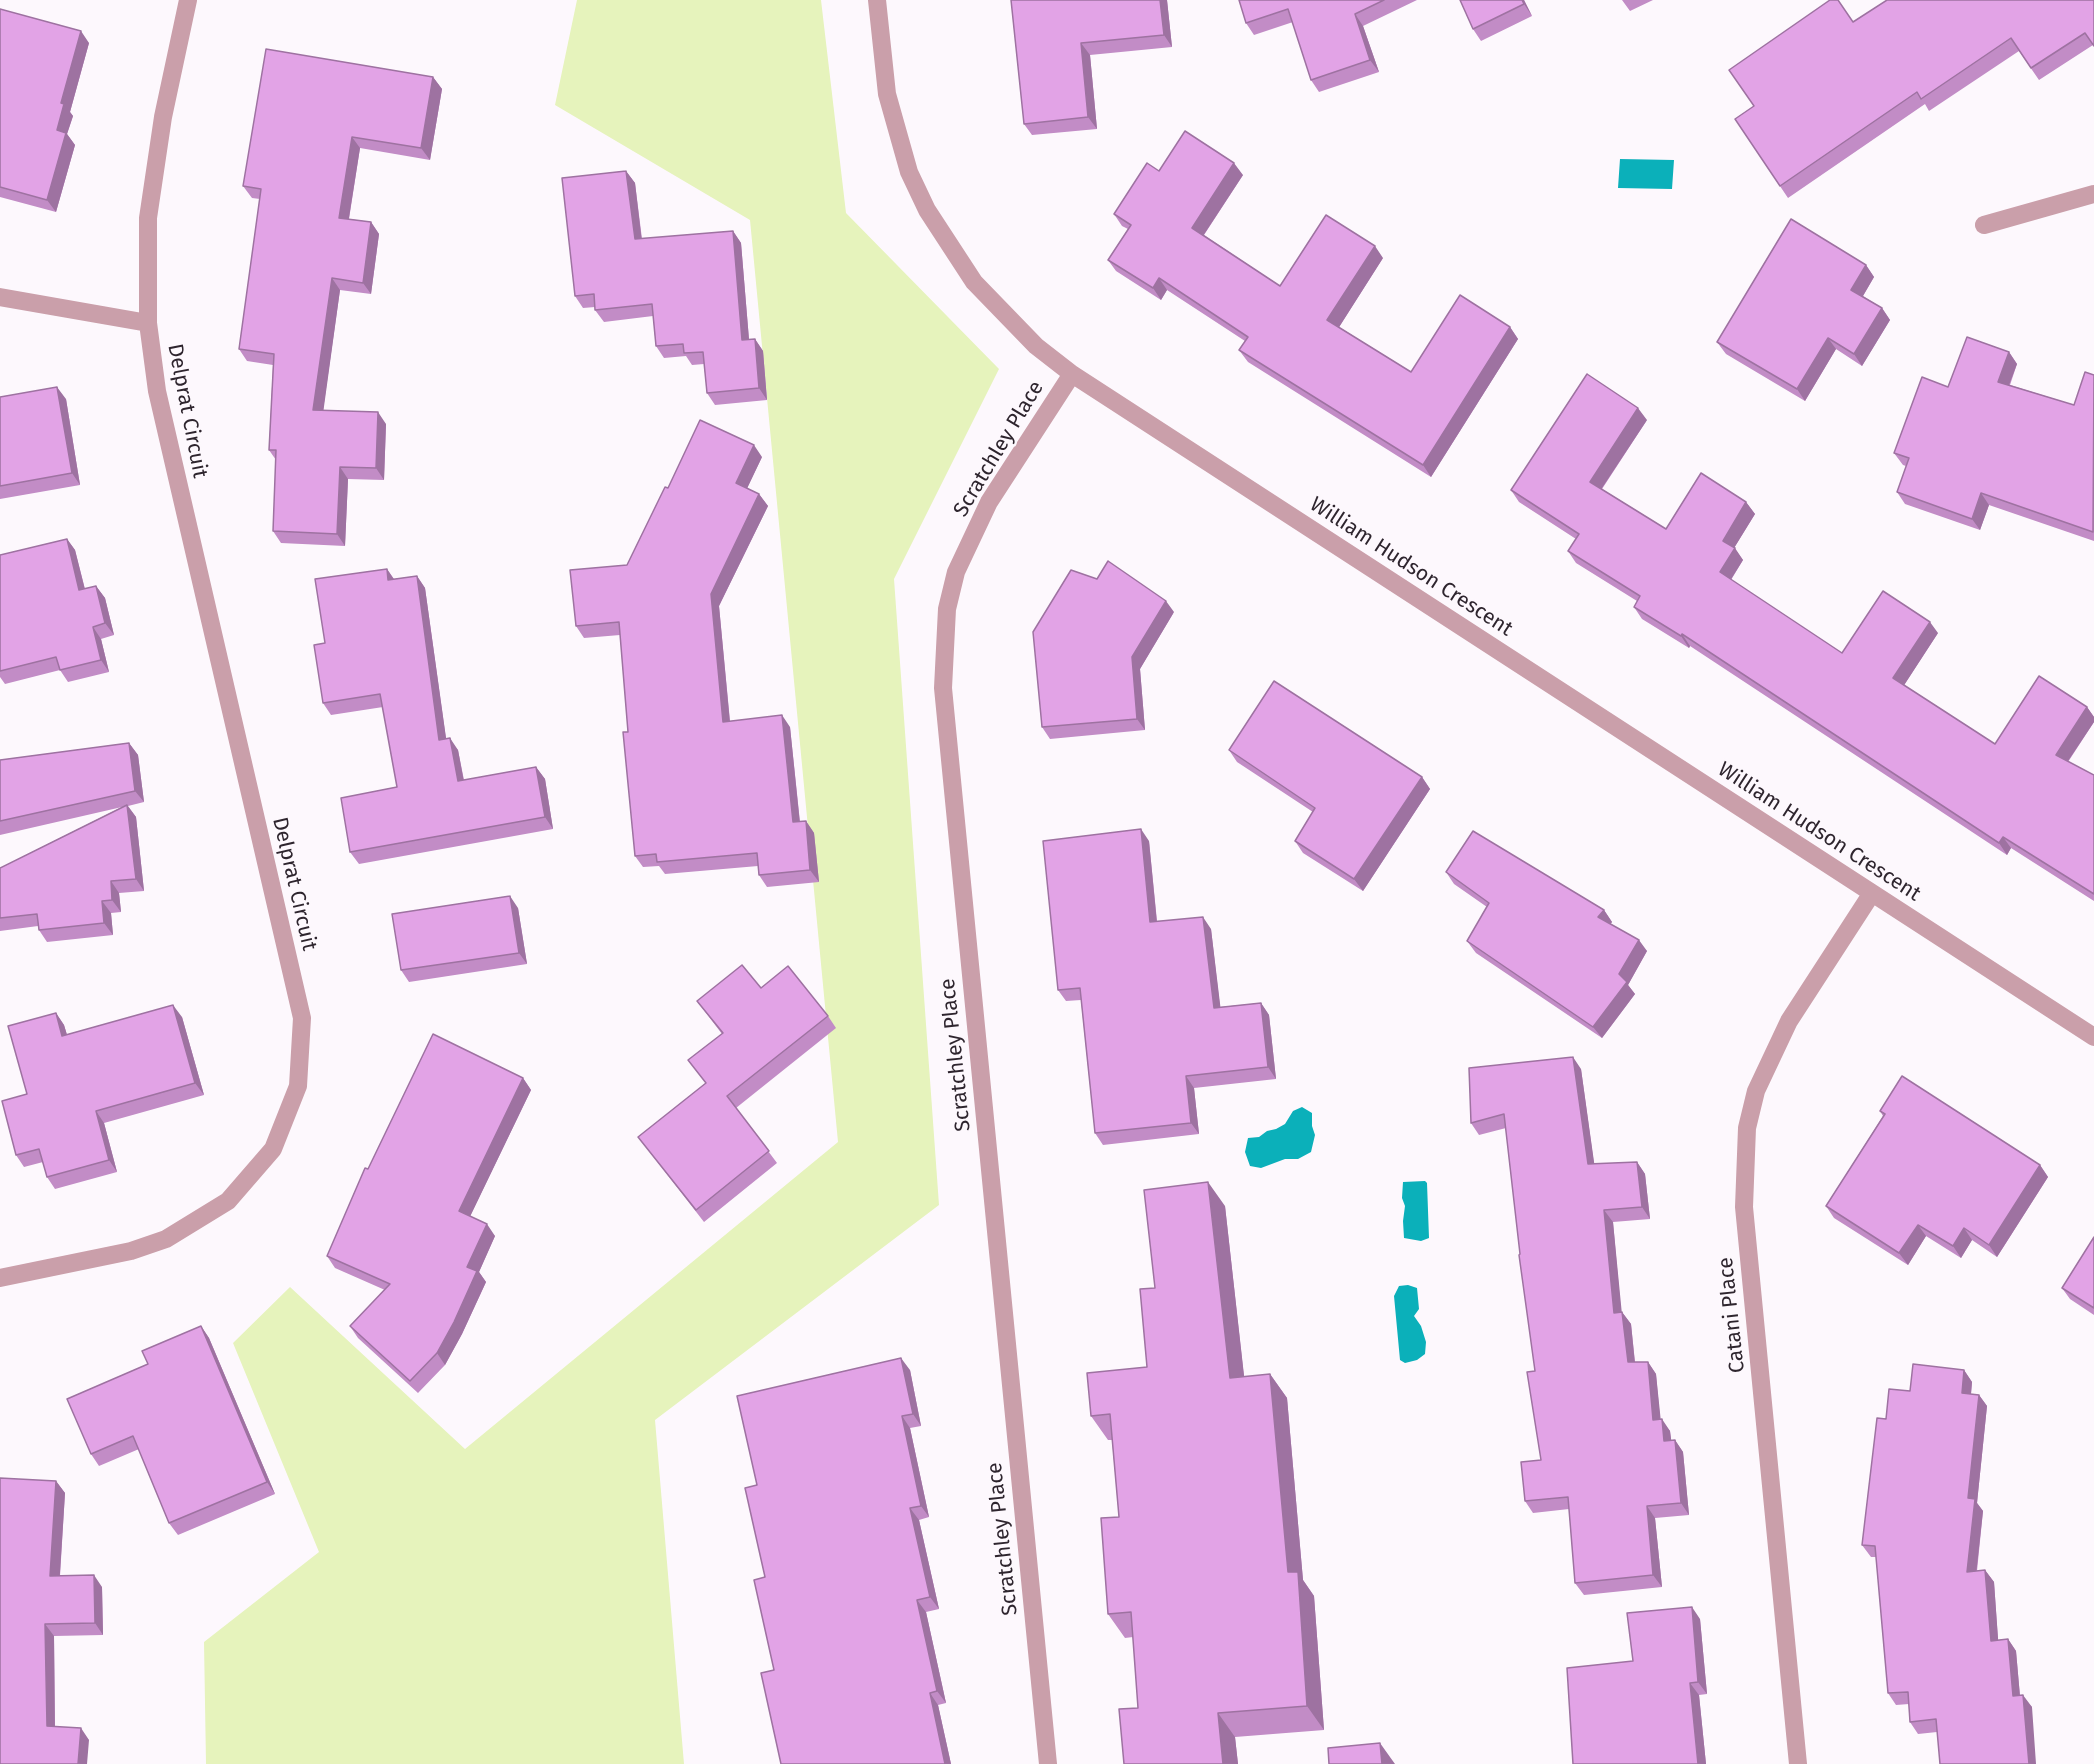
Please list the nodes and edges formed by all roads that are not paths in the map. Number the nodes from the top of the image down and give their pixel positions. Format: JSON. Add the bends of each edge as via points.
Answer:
{"nodes":[{"id":1,"x":188,"y":0,"type":"edge"},
{"id":2,"x":877,"y":0,"type":"edge"},
{"id":3,"x":2094,"y":194,"type":"edge"},
{"id":4,"x":1984,"y":225,"type":"dead end"},
{"id":5,"x":0,"y":297,"type":"edge"},
{"id":6,"x":148,"y":322,"type":"junction"},
{"id":7,"x":1072,"y":374,"type":"junction"},
{"id":8,"x":1872,"y":893,"type":"junction"},
{"id":9,"x":2094,"y":1037,"type":"edge"},
{"id":10,"x":0,"y":1278,"type":"edge"},
{"id":11,"x":1048,"y":1764,"type":"edge"},
{"id":12,"x":1798,"y":1764,"type":"edge"}],
"edges":[{"from":1,"to":6,"type":"street","name":"Delprat Circuit","via":[[163,117],[148,218]]},
{"from":2,"to":7,"type":"street","name":"William Hudson Crescent","via":[[887,94],[909,172],[927,210],[974,282],[1036,346]]},
{"from":3,"to":4,"type":"street"},
{"from":5,"to":6,"type":"street","name":"Delprat Circuit"},
{"from":6,"to":10,"type":"street","name":"Delprat Circuit","via":[[157,391],[302,1018],[298,1086],[273,1149],[228,1201],[158,1242]]},
{"from":7,"to":8,"type":"street","name":"William Hudson Crescent"},
{"from":7,"to":11,"type":"street","name":"Scratchley Place","via":[[989,502],[956,572],[947,609],[943,688]]},
{"from":8,"to":9,"type":"street","name":"William Hudson Crescent"},
{"from":8,"to":12,"type":"street","name":"Catani Place","via":[[1789,1021],[1756,1091],[1747,1128],[1744,1207]]}]}
